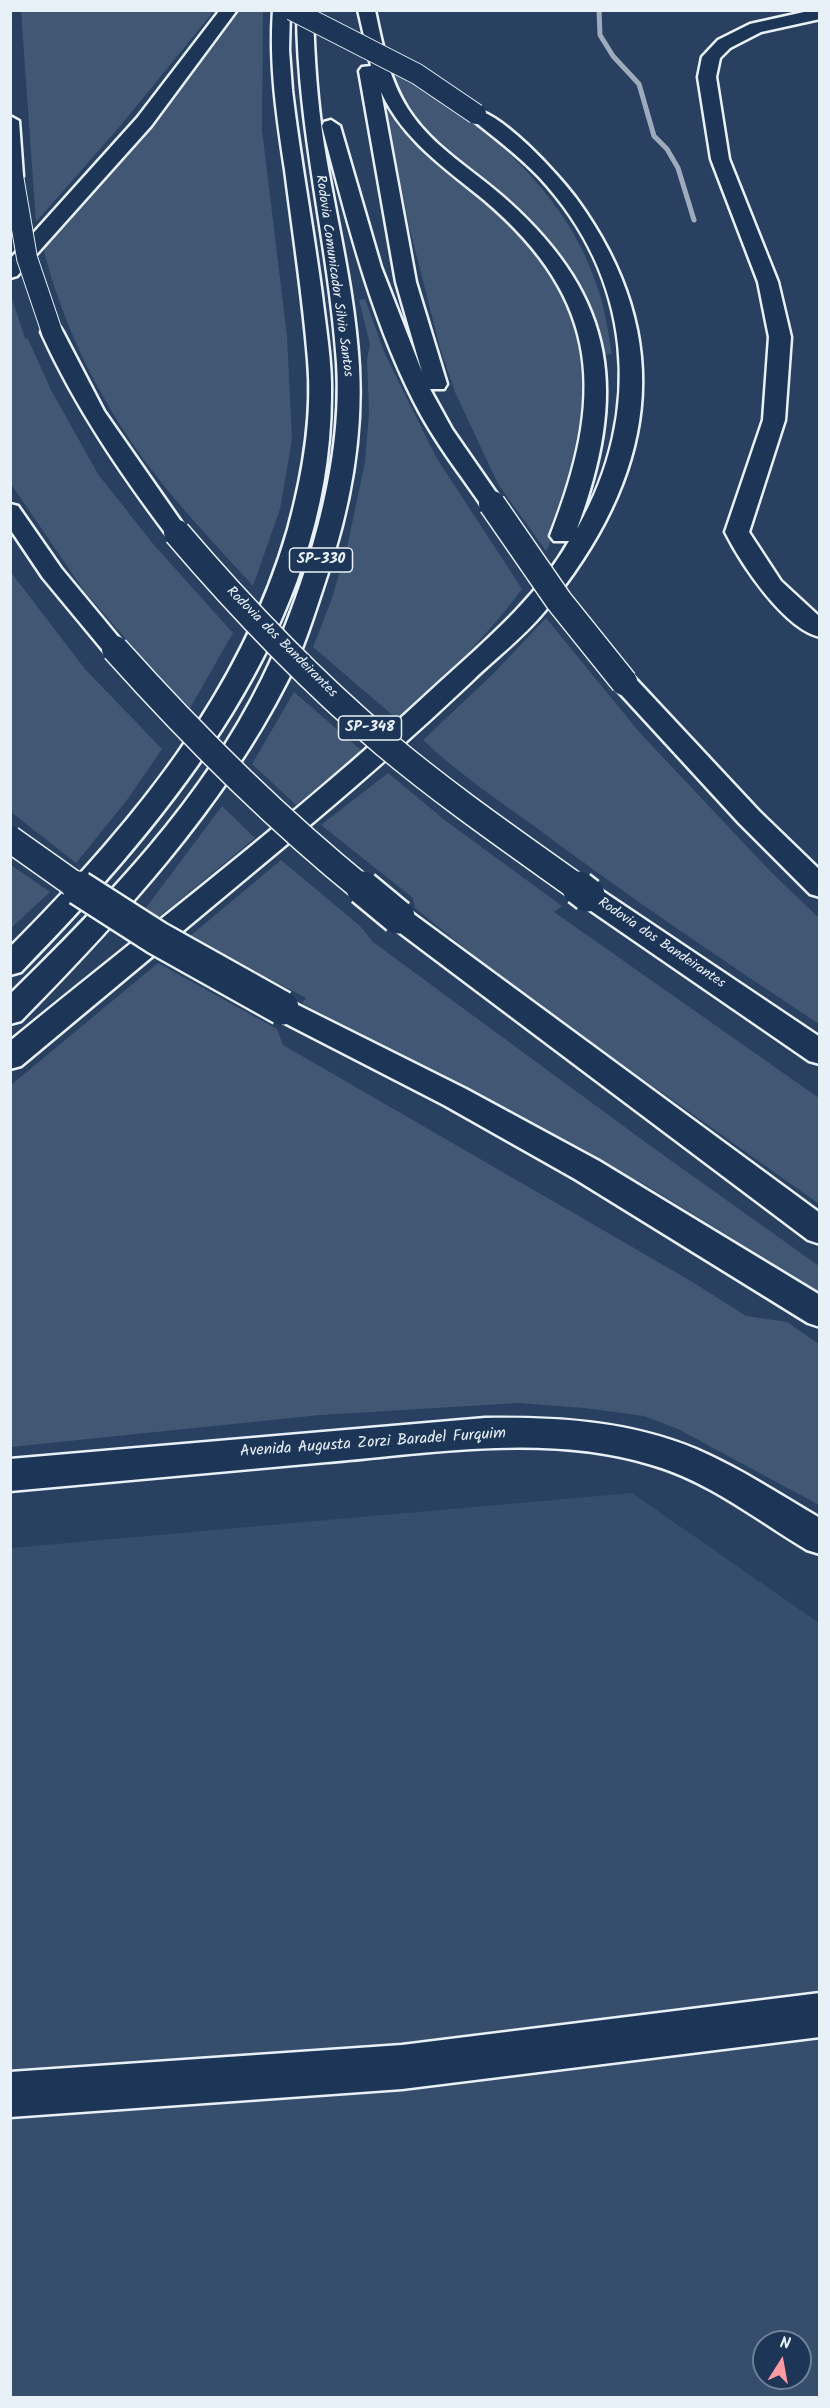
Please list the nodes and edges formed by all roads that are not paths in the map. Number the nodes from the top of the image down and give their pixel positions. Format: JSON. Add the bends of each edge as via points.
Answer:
{"nodes":[{"id":1,"x":228,"y":10,"type":"edge"},
{"id":2,"x":282,"y":10,"type":"edge"},
{"id":3,"x":291,"y":10,"type":"edge"},
{"id":4,"x":306,"y":10,"type":"edge"},
{"id":5,"x":364,"y":10,"type":"edge"},
{"id":6,"x":819,"y":14,"type":"edge"},
{"id":7,"x":10,"y":121,"type":"edge"},
{"id":8,"x":10,"y":272,"type":"edge"},
{"id":9,"x":491,"y":502,"type":"junction"},
{"id":10,"x":10,"y":511,"type":"edge"},
{"id":11,"x":819,"y":630,"type":"edge"},
{"id":12,"x":478,"y":661,"type":"junction"},
{"id":13,"x":10,"y":839,"type":"edge"},
{"id":14,"x":819,"y":887,"type":"edge"},
{"id":15,"x":10,"y":965,"type":"edge"},
{"id":16,"x":10,"y":1013,"type":"edge"},
{"id":17,"x":819,"y":1053,"type":"edge"},
{"id":18,"x":10,"y":1058,"type":"edge"},
{"id":19,"x":819,"y":1231,"type":"edge"},
{"id":20,"x":819,"y":1313,"type":"edge"},
{"id":21,"x":10,"y":1475,"type":"edge"},
{"id":22,"x":819,"y":1538,"type":"edge"},
{"id":23,"x":819,"y":2015,"type":"edge"},
{"id":24,"x":10,"y":2095,"type":"edge"}],
"edges":[{"from":1,"to":8,"type":"main road","via":[[144,122]]},
{"from":2,"to":15,"type":"main road","name":"Rodovia Comunicador Silvio Santos","number":"SP-330","via":[[282,93],[312,290],[319,366],[320,426],[300,532],[269,620],[215,723],[98,876]]},
{"from":3,"to":12,"type":"main road","bridge":true,"via":[[417,74],[530,157],[590,234],[623,308],[633,366],[631,400],[618,459],[588,529],[567,565],[536,606]]},
{"from":4,"to":9,"type":"main road","via":[[323,98],[372,277],[425,402],[455,454]]},
{"from":4,"to":16,"type":"main road","name":"Rodovia Comunicador Silvio Santos","number":"SP-330","via":[[307,98],[348,365],[346,442],[340,484],[318,571],[274,681],[240,740],[152,858],[103,916]]},
{"from":5,"to":9,"type":"main road","via":[[368,77],[406,282],[438,393]]},
{"from":5,"to":12,"type":"main road","via":[[379,67],[399,110],[437,153],[547,249],[578,302],[594,353],[599,391],[597,414],[576,505],[535,589]]},
{"from":6,"to":11,"type":"main road","via":[[756,28],[724,44],[711,57],[707,76],[720,159],[768,282],[780,338],[774,420],[737,532],[752,563],[791,608]]},
{"from":7,"to":17,"type":"main road","name":"Rodovia dos Bandeirantes","number":"SP-348","bridge":true,"via":[[13,176],[27,258],[52,332],[87,406],[127,468],[177,533],[277,643],[415,768],[588,895]]},
{"from":9,"to":14,"type":"main road","bridge":true,"via":[[558,601],[624,682]]},
{"from":10,"to":19,"type":"main road","bridge":true,"via":[[52,573],[172,714],[325,860]]},
{"from":12,"to":18,"type":"main road","via":[[371,760]]},
{"from":13,"to":20,"type":"main road","bridge":true,"via":[[104,905],[189,957],[587,1170]]},
{"from":21,"to":22,"type":"main road","name":"Avenida Augusta Zorzi Baradel Furquim","via":[[449,1436],[525,1433],[589,1437],[636,1445],[679,1459]]},
{"from":23,"to":24,"type":"main road","via":[[402,2067]]}]}
